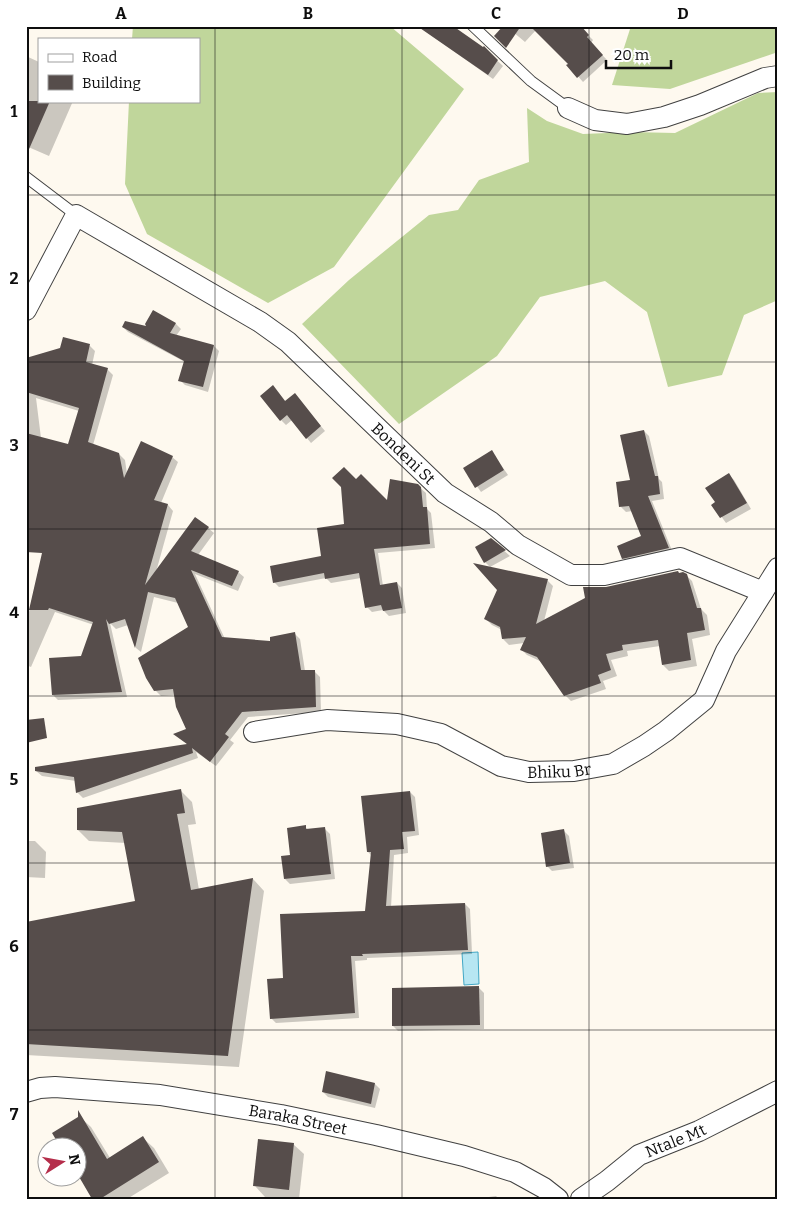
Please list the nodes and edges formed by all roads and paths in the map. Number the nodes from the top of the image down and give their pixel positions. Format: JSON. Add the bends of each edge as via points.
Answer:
{"nodes":[{"id":1,"x":473,"y":26,"type":"edge"},
{"id":2,"x":778,"y":76,"type":"edge"},
{"id":3,"x":568,"y":108,"type":"joint"},
{"id":4,"x":26,"y":177,"type":"edge"},
{"id":5,"x":76,"y":215,"type":"junction"},
{"id":6,"x":26,"y":310,"type":"edge"},
{"id":7,"x":778,"y":568,"type":"edge"},
{"id":8,"x":763,"y":592,"type":"junction"},
{"id":9,"x":254,"y":732,"type":"dead end"},
{"id":10,"x":778,"y":1091,"type":"edge"},
{"id":11,"x":26,"y":1092,"type":"edge"},
{"id":12,"x":558,"y":1199,"type":"edge"},
{"id":13,"x":581,"y":1199,"type":"edge"}],
"edges":[{"from":1,"to":3,"type":"lane","via":[[531,81]]},
{"from":2,"to":3,"type":"street","via":[[764,78],[664,117],[627,124],[595,120]]},
{"from":4,"to":5,"type":"lane"},
{"from":5,"to":6,"type":"street"},
{"from":5,"to":8,"type":"street","name":"Bondeni St","via":[[260,322],[288,342],[445,493],[491,522],[518,545],[571,575],[604,575],[680,558]]},
{"from":7,"to":8,"type":"street","name":"Bhiku Br"},
{"from":8,"to":9,"type":"street","name":"Bhiku Br","via":[[726,651],[704,700],[666,731],[613,764],[574,771],[529,772],[501,766],[441,734],[397,724],[327,720]]},
{"from":10,"to":13,"type":"street","name":"Ntale Mt","via":[[699,1131],[639,1155]]},
{"from":11,"to":12,"type":"street","name":"Baraka Street","via":[[55,1088],[150,1094],[281,1115],[376,1135],[515,1172]]}]}
